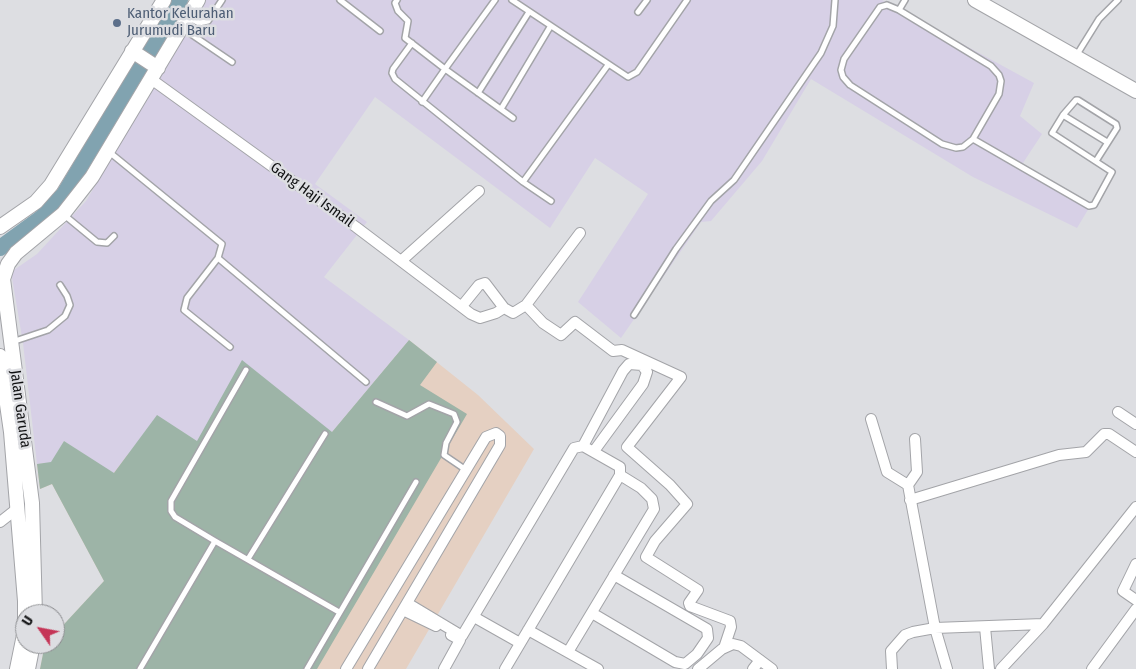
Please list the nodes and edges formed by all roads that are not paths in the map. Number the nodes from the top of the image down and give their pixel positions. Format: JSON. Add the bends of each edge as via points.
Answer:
{"nodes":[{"id":1,"x":164,"y":0,"type":"edge"},
{"id":2,"x":198,"y":0,"type":"edge"},
{"id":3,"x":222,"y":0,"type":"edge"},
{"id":4,"x":340,"y":0,"type":"edge"},
{"id":5,"x":397,"y":0,"type":"edge"},
{"id":6,"x":495,"y":0,"type":"edge"},
{"id":7,"x":512,"y":0,"type":"edge"},
{"id":8,"x":647,"y":0,"type":"edge"},
{"id":9,"x":687,"y":0,"type":"edge"},
{"id":10,"x":835,"y":0,"type":"edge"},
{"id":11,"x":905,"y":0,"type":"edge"},
{"id":12,"x":977,"y":0,"type":"edge"},
{"id":13,"x":1118,"y":0,"type":"edge"},
{"id":14,"x":899,"y":10,"type":"junction"},
{"id":15,"x":529,"y":12,"type":"junction"},
{"id":16,"x":638,"y":12,"type":"dead end"},
{"id":17,"x":184,"y":23,"type":"junction"},
{"id":18,"x":550,"y":27,"type":"junction"},
{"id":19,"x":380,"y":31,"type":"dead end"},
{"id":20,"x":412,"y":43,"type":"junction"},
{"id":21,"x":134,"y":53,"type":"junction"},
{"id":22,"x":1076,"y":56,"type":"junction"},
{"id":23,"x":232,"y":62,"type":"dead end"},
{"id":24,"x":608,"y":65,"type":"junction"},
{"id":25,"x":445,"y":68,"type":"junction"},
{"id":26,"x":153,"y":70,"type":"junction"},
{"id":27,"x":1136,"y":91,"type":"edge"},
{"id":28,"x":478,"y":94,"type":"junction"},
{"id":29,"x":422,"y":102,"type":"junction"},
{"id":30,"x":501,"y":109,"type":"junction"},
{"id":31,"x":1063,"y":115,"type":"junction"},
{"id":32,"x":513,"y":118,"type":"dead end"},
{"id":33,"x":973,"y":140,"type":"junction"},
{"id":34,"x":1107,"y":142,"type":"junction"},
{"id":35,"x":108,"y":152,"type":"junction"},
{"id":36,"x":1096,"y":161,"type":"junction"},
{"id":37,"x":523,"y":182,"type":"junction"},
{"id":38,"x":479,"y":191,"type":"dead end"},
{"id":39,"x":551,"y":201,"type":"dead end"},
{"id":40,"x":63,"y":214,"type":"junction"},
{"id":41,"x":0,"y":228,"type":"edge"},
{"id":42,"x":580,"y":233,"type":"dead end"},
{"id":43,"x":114,"y":236,"type":"dead end"},
{"id":44,"x":218,"y":258,"type":"junction"},
{"id":45,"x":401,"y":261,"type":"junction"},
{"id":46,"x":60,"y":285,"type":"dead end"},
{"id":47,"x":526,"y":305,"type":"junction"},
{"id":48,"x":462,"y":306,"type":"junction"},
{"id":49,"x":504,"y":308,"type":"junction"},
{"id":50,"x":634,"y":315,"type":"dead end"},
{"id":51,"x":10,"y":342,"type":"junction"},
{"id":52,"x":230,"y":348,"type":"dead end"},
{"id":53,"x":0,"y":364,"type":"edge"},
{"id":54,"x":246,"y":370,"type":"dead end"},
{"id":55,"x":366,"y":382,"type":"dead end"},
{"id":56,"x":376,"y":402,"type":"dead end"},
{"id":57,"x":1118,"y":412,"type":"dead end"},
{"id":58,"x":871,"y":418,"type":"dead end"},
{"id":59,"x":1136,"y":424,"type":"edge"},
{"id":60,"x":325,"y":434,"type":"dead end"},
{"id":61,"x":915,"y":439,"type":"dead end"},
{"id":62,"x":584,"y":446,"type":"junction"},
{"id":63,"x":594,"y":451,"type":"junction"},
{"id":64,"x":1136,"y":452,"type":"edge"},
{"id":65,"x":466,"y":470,"type":"junction"},
{"id":66,"x":620,"y":475,"type":"junction"},
{"id":67,"x":416,"y":482,"type":"dead end"},
{"id":68,"x":908,"y":484,"type":"junction"},
{"id":69,"x":910,"y":500,"type":"junction"},
{"id":70,"x":1136,"y":507,"type":"edge"},
{"id":71,"x":18,"y":508,"type":"junction"},
{"id":72,"x":0,"y":522,"type":"edge"},
{"id":73,"x":215,"y":541,"type":"junction"},
{"id":74,"x":248,"y":559,"type":"junction"},
{"id":75,"x":1136,"y":564,"type":"edge"},
{"id":76,"x":408,"y":565,"type":"junction"},
{"id":77,"x":424,"y":574,"type":"junction"},
{"id":78,"x":614,"y":575,"type":"junction"},
{"id":79,"x":1136,"y":600,"type":"edge"},
{"id":80,"x":36,"y":604,"type":"edge"},
{"id":81,"x":405,"y":606,"type":"junction"},
{"id":82,"x":1136,"y":609,"type":"edge"},
{"id":83,"x":339,"y":612,"type":"junction"},
{"id":84,"x":592,"y":613,"type":"junction"},
{"id":85,"x":474,"y":617,"type":"junction"},
{"id":86,"x":1043,"y":624,"type":"junction"},
{"id":87,"x":444,"y":627,"type":"junction"},
{"id":88,"x":985,"y":627,"type":"junction"},
{"id":89,"x":935,"y":628,"type":"junction"},
{"id":90,"x":528,"y":630,"type":"junction"},
{"id":91,"x":520,"y":644,"type":"junction"},
{"id":92,"x":724,"y":648,"type":"junction"},
{"id":93,"x":568,"y":652,"type":"junction"},
{"id":94,"x":31,"y":654,"type":"edge"},
{"id":95,"x":760,"y":660,"type":"junction"},
{"id":96,"x":448,"y":668,"type":"edge"},
{"id":97,"x":507,"y":668,"type":"edge"},
{"id":98,"x":17,"y":669,"type":"edge"},
{"id":99,"x":28,"y":669,"type":"edge"},
{"id":100,"x":140,"y":669,"type":"edge"},
{"id":101,"x":307,"y":669,"type":"edge"},
{"id":102,"x":346,"y":669,"type":"edge"},
{"id":103,"x":368,"y":669,"type":"edge"},
{"id":104,"x":598,"y":669,"type":"edge"},
{"id":105,"x":698,"y":669,"type":"edge"},
{"id":106,"x":753,"y":669,"type":"edge"},
{"id":107,"x":772,"y":669,"type":"edge"},
{"id":108,"x":892,"y":669,"type":"edge"},
{"id":109,"x":947,"y":669,"type":"edge"},
{"id":110,"x":989,"y":669,"type":"edge"},
{"id":111,"x":1001,"y":669,"type":"edge"},
{"id":112,"x":1092,"y":669,"type":"edge"}],
"edges":[{"from":1,"to":21,"type":"main road"},
{"from":2,"to":17,"type":"main road","name":"Jalan Garuda"},
{"from":3,"to":17,"type":"lane","via":[[208,21]]},
{"from":4,"to":19,"type":"lane"},
{"from":5,"to":20,"type":"lane","via":[[398,11],[408,21],[405,38]]},
{"from":6,"to":25,"type":"lane"},
{"from":7,"to":15,"type":"lane"},
{"from":8,"to":16,"type":"lane"},
{"from":9,"to":24,"type":"lane","via":[[637,72],[628,77]]},
{"from":10,"to":50,"type":"lane","via":[[833,26],[821,52],[734,180],[711,201],[676,249]]},
{"from":11,"to":14,"type":"lane"},
{"from":12,"to":22,"type":"main road"},
{"from":13,"to":22,"type":"lane","via":[[1099,19]]},
{"from":14,"to":33,"type":"lane","via":[[991,66],[999,75],[999,94]]},
{"from":14,"to":33,"type":"lane","via":[[887,5],[880,7],[844,59],[843,76],[850,86],[942,144],[964,147]]},
{"from":15,"to":18,"type":"lane"},
{"from":15,"to":28,"type":"lane"},
{"from":17,"to":23,"type":"lane"},
{"from":17,"to":26,"type":"main road","name":"Jalan Garuda"},
{"from":18,"to":24,"type":"lane"},
{"from":18,"to":30,"type":"lane"},
{"from":20,"to":25,"type":"lane"},
{"from":20,"to":29,"type":"lane","via":[[392,73]]},
{"from":21,"to":26,"type":"main road"},
{"from":21,"to":41,"type":"main road","via":[[51,185],[36,202]]},
{"from":22,"to":27,"type":"main road"},
{"from":24,"to":37,"type":"lane"},
{"from":25,"to":28,"type":"lane"},
{"from":25,"to":29,"type":"lane"},
{"from":26,"to":35,"type":"main road","name":"Jalan Garuda"},
{"from":26,"to":45,"type":"street","name":"Gang Haji Ismail"},
{"from":28,"to":30,"type":"lane"},
{"from":29,"to":37,"type":"lane"},
{"from":30,"to":32,"type":"lane"},
{"from":31,"to":34,"type":"lane"},
{"from":31,"to":34,"type":"lane","via":[[1078,100],[1117,126]]},
{"from":31,"to":36,"type":"lane","via":[[1052,133]]},
{"from":33,"to":36,"type":"lane","via":[[1089,206],[1094,205],[1112,177],[1112,172]]},
{"from":34,"to":36,"type":"lane"},
{"from":35,"to":40,"type":"main road","name":"Jalan Garuda"},
{"from":35,"to":44,"type":"lane","via":[[214,235],[222,244]]},
{"from":37,"to":39,"type":"lane"},
{"from":38,"to":45,"type":"street"},
{"from":40,"to":43,"type":"lane","via":[[97,242],[107,244]]},
{"from":40,"to":51,"type":"main road","name":"Jalan Garuda","via":[[16,253],[8,264],[3,279]]},
{"from":42,"to":47,"type":"street"},
{"from":44,"to":52,"type":"lane","via":[[187,298],[184,310]]},
{"from":44,"to":55,"type":"lane"},
{"from":45,"to":48,"type":"street","name":"Gang Haji Ismail"},
{"from":46,"to":51,"type":"lane","via":[[70,305],[65,316],[48,330]]},
{"from":47,"to":49,"type":"street","via":[[513,313]]},
{"from":47,"to":92,"type":"street","via":[[543,323],[561,335],[575,322],[613,351],[622,350],[681,377],[627,448],[687,504],[655,541],[646,557],[698,590],[690,606],[730,621]]},
{"from":48,"to":49,"type":"street","name":"Gang Haji Ismail","via":[[480,318]]},
{"from":48,"to":49,"type":"street","via":[[479,285],[485,283]]},
{"from":51,"to":80,"type":"main road","name":"Jalan Garuda","via":[[32,503]]},
{"from":53,"to":71,"type":"main road","name":"Jalan Garuda"},
{"from":54,"to":73,"type":"lane","via":[[171,501],[175,517]]},
{"from":56,"to":65,"type":"lane","via":[[407,416],[428,404],[454,414],[457,422],[446,443],[444,455]]},
{"from":57,"to":59,"type":"street"},
{"from":58,"to":68,"type":"street","via":[[887,472]]},
{"from":60,"to":74,"type":"lane"},
{"from":61,"to":68,"type":"street","via":[[918,472]]},
{"from":62,"to":63,"type":"street"},
{"from":62,"to":63,"type":"street","via":[[623,371],[629,364],[642,365],[647,372],[643,384]]},
{"from":62,"to":85,"type":"street","via":[[574,448],[567,457]]},
{"from":63,"to":66,"type":"street","via":[[620,467]]},
{"from":64,"to":69,"type":"street","via":[[1104,434],[1086,452],[1060,455]]},
{"from":65,"to":76,"type":"street"},
{"from":65,"to":77,"type":"street","via":[[486,437],[494,432],[500,436],[500,445]]},
{"from":66,"to":78,"type":"street","via":[[642,488],[652,499],[654,509]]},
{"from":66,"to":90,"type":"street"},
{"from":67,"to":83,"type":"lane"},
{"from":68,"to":69,"type":"street"},
{"from":69,"to":89,"type":"street"},
{"from":70,"to":86,"type":"street"},
{"from":71,"to":72,"type":"street"},
{"from":71,"to":98,"type":"main road","name":"Jalan Garuda","via":[[25,630]]},
{"from":73,"to":74,"type":"lane"},
{"from":73,"to":100,"type":"lane"},
{"from":74,"to":83,"type":"lane"},
{"from":75,"to":79,"type":"street","via":[[1123,591]]},
{"from":76,"to":77,"type":"street"},
{"from":76,"to":102,"type":"street"},
{"from":77,"to":81,"type":"street"},
{"from":78,"to":84,"type":"street"},
{"from":78,"to":84,"type":"street","via":[[706,629],[708,638],[685,664],[675,662]]},
{"from":81,"to":87,"type":"street"},
{"from":81,"to":103,"type":"street"},
{"from":82,"to":112,"type":"street"},
{"from":83,"to":101,"type":"lane"},
{"from":84,"to":93,"type":"street"},
{"from":85,"to":87,"type":"street","via":[[462,636]]},
{"from":85,"to":91,"type":"street"},
{"from":86,"to":88,"type":"street"},
{"from":86,"to":111,"type":"street"},
{"from":87,"to":96,"type":"street","via":[[460,640]]},
{"from":88,"to":89,"type":"street"},
{"from":88,"to":110,"type":"street"},
{"from":89,"to":108,"type":"street","via":[[905,635],[891,651]]},
{"from":89,"to":109,"type":"street"},
{"from":90,"to":91,"type":"street"},
{"from":90,"to":93,"type":"street"},
{"from":91,"to":97,"type":"street"},
{"from":92,"to":95,"type":"street","via":[[734,644],[741,646]]},
{"from":92,"to":105,"type":"street"},
{"from":93,"to":104,"type":"street"},
{"from":94,"to":99,"type":"main road"},
{"from":95,"to":106,"type":"street"},
{"from":95,"to":107,"type":"street"}]}
